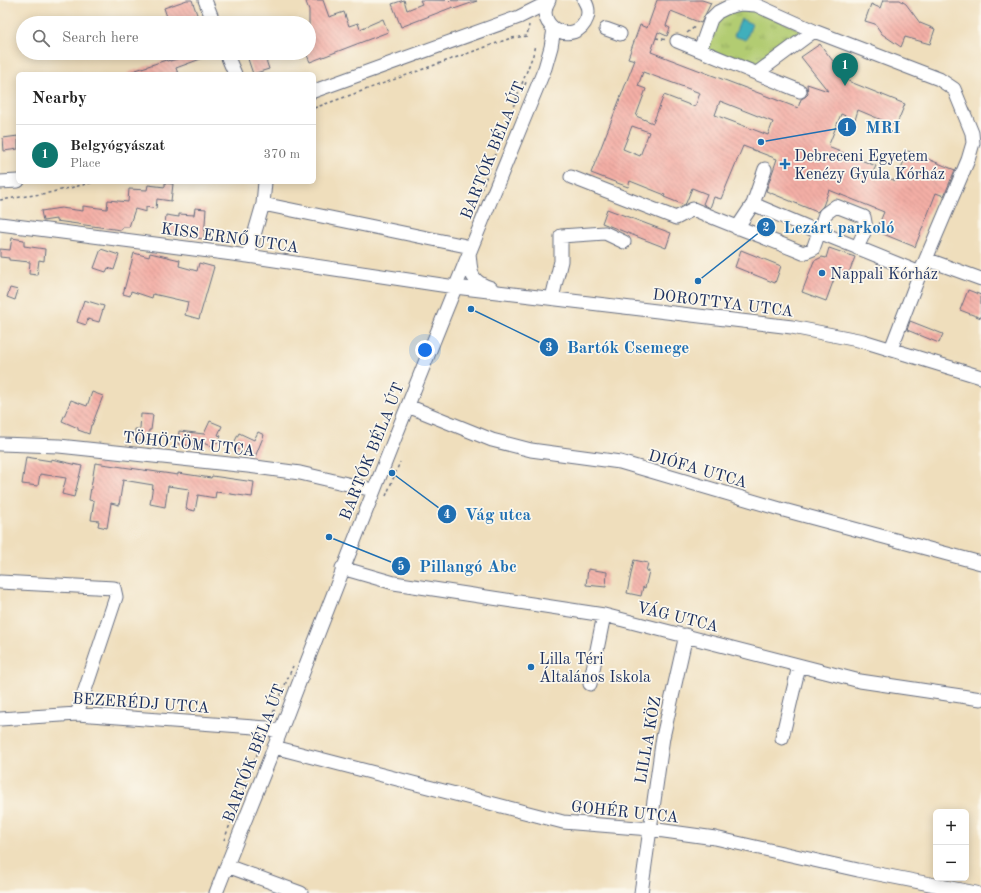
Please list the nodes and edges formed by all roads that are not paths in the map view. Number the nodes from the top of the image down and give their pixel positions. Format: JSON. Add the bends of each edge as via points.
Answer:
{"nodes":[{"id":1,"x":205,"y":0,"type":"edge"},
{"id":2,"x":584,"y":0,"type":"edge"},
{"id":3,"x":548,"y":1,"type":"edge"},
{"id":4,"x":756,"y":3,"type":"edge"},
{"id":5,"x":211,"y":16,"type":"edge"},
{"id":6,"x":519,"y":17,"type":"junction"},
{"id":7,"x":546,"y":17,"type":"junction"},
{"id":8,"x":554,"y":29,"type":"junction"},
{"id":9,"x":606,"y":29,"type":"dead end"},
{"id":10,"x":814,"y":31,"type":"junction"},
{"id":11,"x":567,"y":33,"type":"junction"},
{"id":12,"x":620,"y":34,"type":"dead end"},
{"id":13,"x":677,"y":41,"type":"dead end"},
{"id":14,"x":700,"y":50,"type":"junction"},
{"id":15,"x":229,"y":60,"type":"edge"},
{"id":16,"x":545,"y":68,"type":"junction"},
{"id":17,"x":234,"y":72,"type":"edge"},
{"id":18,"x":757,"y":73,"type":"junction"},
{"id":19,"x":316,"y":90,"type":"edge"},
{"id":20,"x":800,"y":91,"type":"dead end"},
{"id":21,"x":765,"y":168,"type":"dead end"},
{"id":22,"x":571,"y":177,"type":"dead end"},
{"id":23,"x":16,"y":181,"type":"edge"},
{"id":24,"x":0,"y":182,"type":"edge"},
{"id":25,"x":265,"y":184,"type":"edge"},
{"id":26,"x":263,"y":204,"type":"junction"},
{"id":27,"x":753,"y":204,"type":"junction"},
{"id":28,"x":0,"y":224,"type":"edge"},
{"id":29,"x":737,"y":228,"type":"junction"},
{"id":30,"x":819,"y":232,"type":"junction"},
{"id":31,"x":624,"y":242,"type":"dead end"},
{"id":32,"x":857,"y":248,"type":"junction"},
{"id":33,"x":470,"y":249,"type":"junction"},
{"id":34,"x":248,"y":256,"type":"junction"},
{"id":35,"x":926,"y":259,"type":"junction"},
{"id":36,"x":920,"y":273,"type":"junction"},
{"id":37,"x":981,"y":279,"type":"edge"},
{"id":38,"x":455,"y":287,"type":"junction"},
{"id":39,"x":506,"y":293,"type":"junction"},
{"id":40,"x":552,"y":298,"type":"junction"},
{"id":41,"x":892,"y":349,"type":"junction"},
{"id":42,"x":981,"y":377,"type":"edge"},
{"id":43,"x":408,"y":406,"type":"junction"},
{"id":44,"x":0,"y":444,"type":"edge"},
{"id":45,"x":373,"y":490,"type":"junction"},
{"id":46,"x":981,"y":563,"type":"edge"},
{"id":47,"x":342,"y":568,"type":"junction"},
{"id":48,"x":0,"y":582,"type":"edge"},
{"id":49,"x":604,"y":614,"type":"junction"},
{"id":50,"x":686,"y":635,"type":"junction"},
{"id":51,"x":799,"y":666,"type":"junction"},
{"id":52,"x":590,"y":684,"type":"dead end"},
{"id":53,"x":981,"y":699,"type":"edge"},
{"id":54,"x":77,"y":714,"type":"junction"},
{"id":55,"x":0,"y":719,"type":"edge"},
{"id":56,"x":273,"y":730,"type":"junction"},
{"id":57,"x":782,"y":738,"type":"dead end"},
{"id":58,"x":274,"y":747,"type":"junction"},
{"id":59,"x":650,"y":829,"type":"junction"},
{"id":60,"x":227,"y":866,"type":"junction"},
{"id":61,"x":216,"y":893,"type":"edge"},
{"id":62,"x":301,"y":893,"type":"edge"},
{"id":63,"x":641,"y":893,"type":"edge"},
{"id":64,"x":976,"y":893,"type":"edge"}],
"edges":[{"from":1,"to":5,"type":"street"},
{"from":2,"to":11,"type":"street","via":[[588,10],[585,22],[574,32]]},
{"from":3,"to":6,"type":"street"},
{"from":3,"to":7,"type":"street"},
{"from":4,"to":10,"type":"street"},
{"from":4,"to":14,"type":"street","via":[[728,7],[718,12],[711,19]]},
{"from":6,"to":7,"type":"street"},
{"from":6,"to":19,"type":"street"},
{"from":7,"to":8,"type":"street"},
{"from":8,"to":11,"type":"street"},
{"from":8,"to":16,"type":"street"},
{"from":9,"to":12,"type":"street"},
{"from":10,"to":18,"type":"street"},
{"from":10,"to":35,"type":"street","via":[[939,79],[954,89],[973,142],[968,160]]},
{"from":11,"to":16,"type":"street"},
{"from":13,"to":14,"type":"street"},
{"from":14,"to":18,"type":"street"},
{"from":15,"to":17,"type":"street"},
{"from":16,"to":33,"type":"street","name":"BARTÓK BÉLA ÚT"},
{"from":18,"to":20,"type":"street"},
{"from":21,"to":27,"type":"street"},
{"from":22,"to":29,"type":"street","via":[[676,218],[693,209]]},
{"from":23,"to":24,"type":"street"},
{"from":25,"to":26,"type":"street"},
{"from":26,"to":33,"type":"street"},
{"from":26,"to":34,"type":"street"},
{"from":27,"to":29,"type":"street"},
{"from":27,"to":30,"type":"street"},
{"from":28,"to":34,"type":"street","name":"KISS ERNŐ UTCA"},
{"from":29,"to":30,"type":"street","via":[[803,253],[813,249]]},
{"from":30,"to":32,"type":"street"},
{"from":30,"to":32,"type":"street","via":[[825,214],[836,206],[864,217],[866,228]]},
{"from":31,"to":40,"type":"street","via":[[605,233],[561,236],[561,261]]},
{"from":32,"to":36,"type":"street"},
{"from":33,"to":38,"type":"street","name":"BARTÓK BÉLA ÚT"},
{"from":33,"to":39,"type":"street","via":[[475,280]]},
{"from":34,"to":38,"type":"street","name":"KISS ERNŐ UTCA"},
{"from":35,"to":36,"type":"street"},
{"from":35,"to":37,"type":"street"},
{"from":36,"to":41,"type":"street"},
{"from":38,"to":39,"type":"street","name":"DOROTTYA UTCA"},
{"from":38,"to":43,"type":"street","name":"BARTÓK BÉLA ÚT"},
{"from":39,"to":40,"type":"street","name":"DOROTTYA UTCA"},
{"from":40,"to":41,"type":"street","name":"DOROTTYA UTCA","via":[[792,327]]},
{"from":41,"to":42,"type":"street","name":"DOROTTYA UTCA"},
{"from":43,"to":45,"type":"street","name":"BARTÓK BÉLA ÚT"},
{"from":43,"to":46,"type":"street","name":"DIÓFA UTCA","via":[[492,440],[531,450],[620,462],[780,509]]},
{"from":44,"to":45,"type":"street","name":"TÖHÖTÖM UTCA","via":[[59,446],[248,466],[300,473]]},
{"from":45,"to":47,"type":"street","name":"BARTÓK BÉLA ÚT"},
{"from":47,"to":49,"type":"street","name":"VÁG UTCA","via":[[394,583]]},
{"from":47,"to":56,"type":"street","name":"BARTÓK BÉLA ÚT"},
{"from":48,"to":54,"type":"street","via":[[114,588],[116,597]]},
{"from":49,"to":50,"type":"street","name":"VÁG UTCA"},
{"from":49,"to":52,"type":"street"},
{"from":50,"to":51,"type":"street","name":"VÁG UTCA"},
{"from":50,"to":59,"type":"street","name":"LILLA KÖZ","via":[[663,737]]},
{"from":51,"to":53,"type":"street","name":"VÁG UTCA","via":[[860,681]]},
{"from":51,"to":57,"type":"street"},
{"from":54,"to":55,"type":"street","name":"BEZERÉDJ UTCA"},
{"from":54,"to":56,"type":"street","name":"BEZERÉDJ UTCA"},
{"from":56,"to":58,"type":"street","name":"BARTÓK BÉLA ÚT"},
{"from":58,"to":59,"type":"street","name":"GOHÉR UTCA","via":[[564,822]]},
{"from":58,"to":60,"type":"street","name":"BARTÓK BÉLA ÚT"},
{"from":59,"to":63,"type":"street","name":"LILLA KÖZ"},
{"from":59,"to":64,"type":"street","name":"GOHÉR UTCA","via":[[715,838]]},
{"from":60,"to":61,"type":"street","name":"BARTÓK BÉLA ÚT"},
{"from":60,"to":62,"type":"street"}]}
